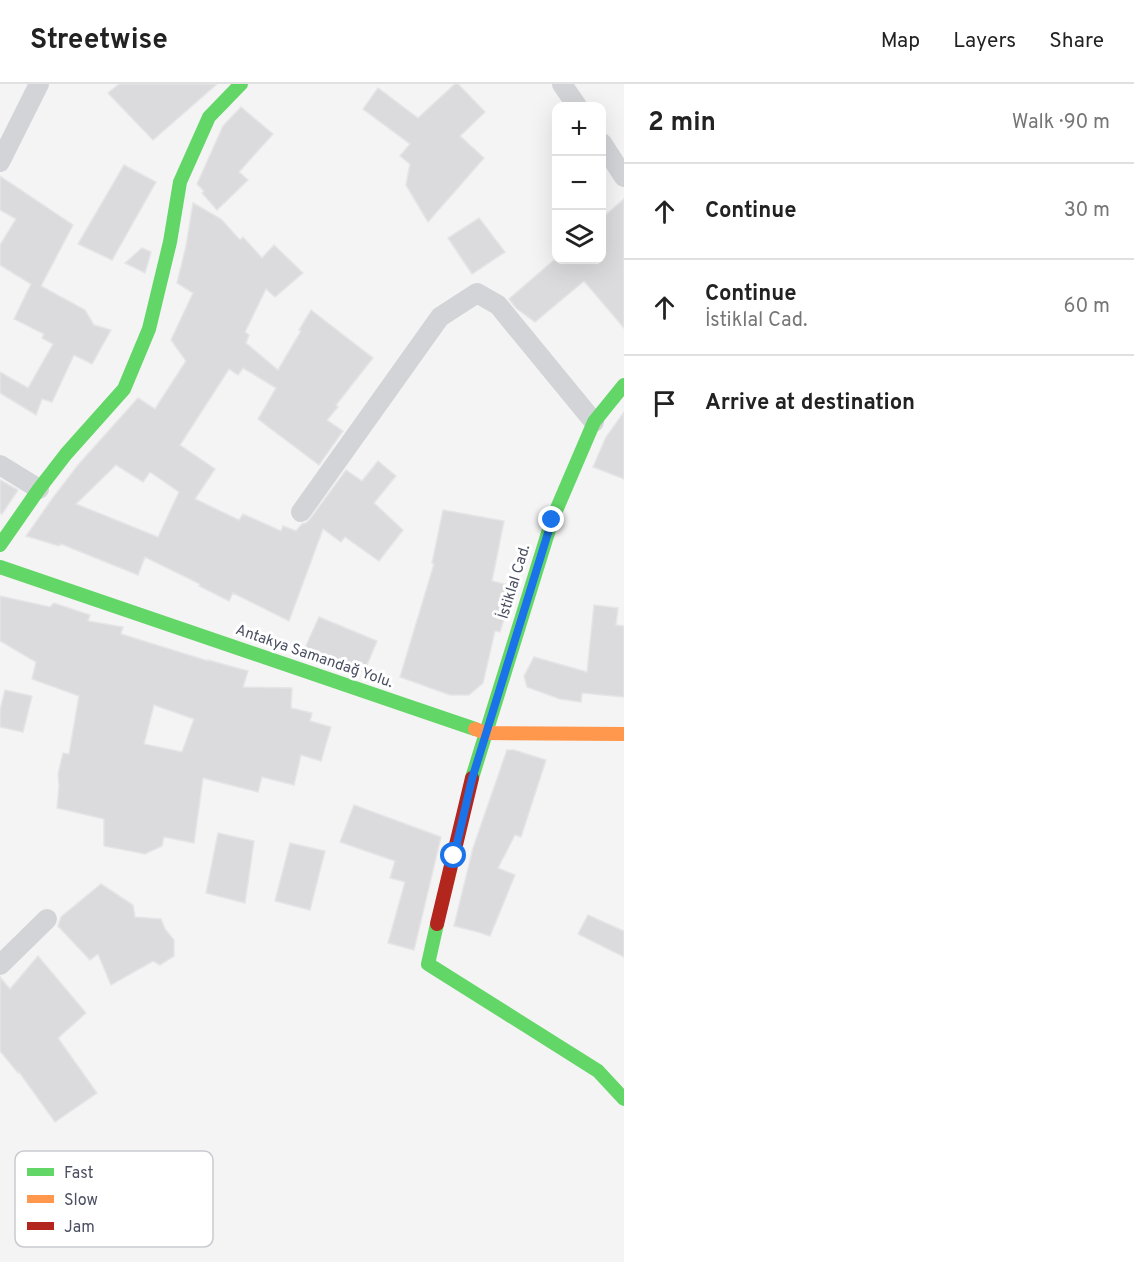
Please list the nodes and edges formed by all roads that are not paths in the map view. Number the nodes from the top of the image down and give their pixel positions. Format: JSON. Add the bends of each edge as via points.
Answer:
{"nodes":[{"id":1,"x":39,"y":84,"type":"edge"},
{"id":2,"x":241,"y":84,"type":"edge"},
{"id":3,"x":562,"y":84,"type":"edge"},
{"id":4,"x":574,"y":102,"type":"edge"},
{"id":5,"x":606,"y":149,"type":"edge"},
{"id":6,"x":0,"y":162,"type":"edge"},
{"id":7,"x":624,"y":177,"type":"edge"},
{"id":8,"x":624,"y":386,"type":"edge"},
{"id":9,"x":594,"y":422,"type":"junction"},
{"id":10,"x":0,"y":465,"type":"edge"},
{"id":11,"x":39,"y":489,"type":"junction"},
{"id":12,"x":301,"y":512,"type":"dead end"},
{"id":13,"x":0,"y":545,"type":"edge"},
{"id":14,"x":0,"y":567,"type":"edge"},
{"id":15,"x":486,"y":733,"type":"junction"},
{"id":16,"x":624,"y":734,"type":"edge"},
{"id":17,"x":47,"y":919,"type":"dead end"},
{"id":18,"x":0,"y":965,"type":"edge"},
{"id":19,"x":624,"y":1099,"type":"edge"}],
"edges":[{"from":1,"to":6,"type":"street"},
{"from":2,"to":11,"type":"street","via":[[209,117],[180,182],[149,329],[124,389]]},
{"from":3,"to":4,"type":"street"},
{"from":5,"to":7,"type":"street"},
{"from":8,"to":9,"type":"street","name":"İstiklal Cad."},
{"from":9,"to":12,"type":"street","via":[[498,304],[477,293],[440,317]]},
{"from":9,"to":15,"type":"street","name":"İstiklal Cad.","via":[[552,520]]},
{"from":10,"to":11,"type":"street"},
{"from":11,"to":13,"type":"street"},
{"from":14,"to":15,"type":"street","name":"Antakya Samandağ Yolu."},
{"from":15,"to":16,"type":"street","name":"Antakya Samandağ Yolu."},
{"from":15,"to":19,"type":"street","name":"İstiklal Cad.","via":[[428,964],[598,1071]]},
{"from":17,"to":18,"type":"street"}]}
